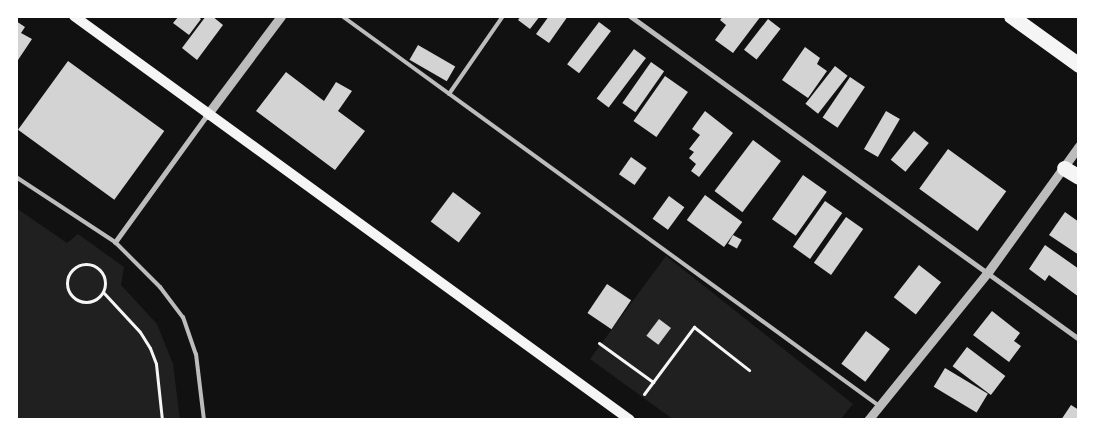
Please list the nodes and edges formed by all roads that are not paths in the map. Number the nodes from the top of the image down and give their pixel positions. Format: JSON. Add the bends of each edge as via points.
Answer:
{"nodes":[{"id":1,"x":74,"y":16,"type":"edge"},
{"id":2,"x":281,"y":16,"type":"edge"},
{"id":3,"x":342,"y":16,"type":"edge"},
{"id":4,"x":503,"y":16,"type":"edge"},
{"id":5,"x":630,"y":16,"type":"edge"},
{"id":6,"x":1011,"y":16,"type":"edge"},
{"id":7,"x":1079,"y":65,"type":"edge"},
{"id":8,"x":449,"y":94,"type":"junction"},
{"id":9,"x":207,"y":115,"type":"junction"},
{"id":10,"x":1079,"y":146,"type":"edge"},
{"id":11,"x":1064,"y":168,"type":"junction"},
{"id":12,"x":16,"y":177,"type":"edge"},
{"id":13,"x":1079,"y":177,"type":"edge"},
{"id":14,"x":115,"y":242,"type":"junction"},
{"id":15,"x":988,"y":272,"type":"junction"},
{"id":16,"x":1079,"y":339,"type":"edge"},
{"id":17,"x":879,"y":406,"type":"junction"},
{"id":18,"x":204,"y":420,"type":"edge"},
{"id":19,"x":630,"y":420,"type":"edge"},
{"id":20,"x":868,"y":420,"type":"edge"}],
"edges":[{"from":1,"to":9,"type":"main road"},
{"from":2,"to":9,"type":"street"},
{"from":3,"to":8,"type":"lane"},
{"from":4,"to":8,"type":"lane"},
{"from":5,"to":15,"type":"street"},
{"from":6,"to":7,"type":"highway"},
{"from":8,"to":17,"type":"lane"},
{"from":9,"to":14,"type":"street"},
{"from":9,"to":19,"type":"main road"},
{"from":10,"to":11,"type":"street"},
{"from":11,"to":13,"type":"highway"},
{"from":11,"to":15,"type":"street"},
{"from":12,"to":14,"type":"lane"},
{"from":14,"to":18,"type":"lane","via":[[160,287],[183,317],[196,354]]},
{"from":15,"to":16,"type":"street"},
{"from":15,"to":17,"type":"street"},
{"from":17,"to":20,"type":"street"}]}
